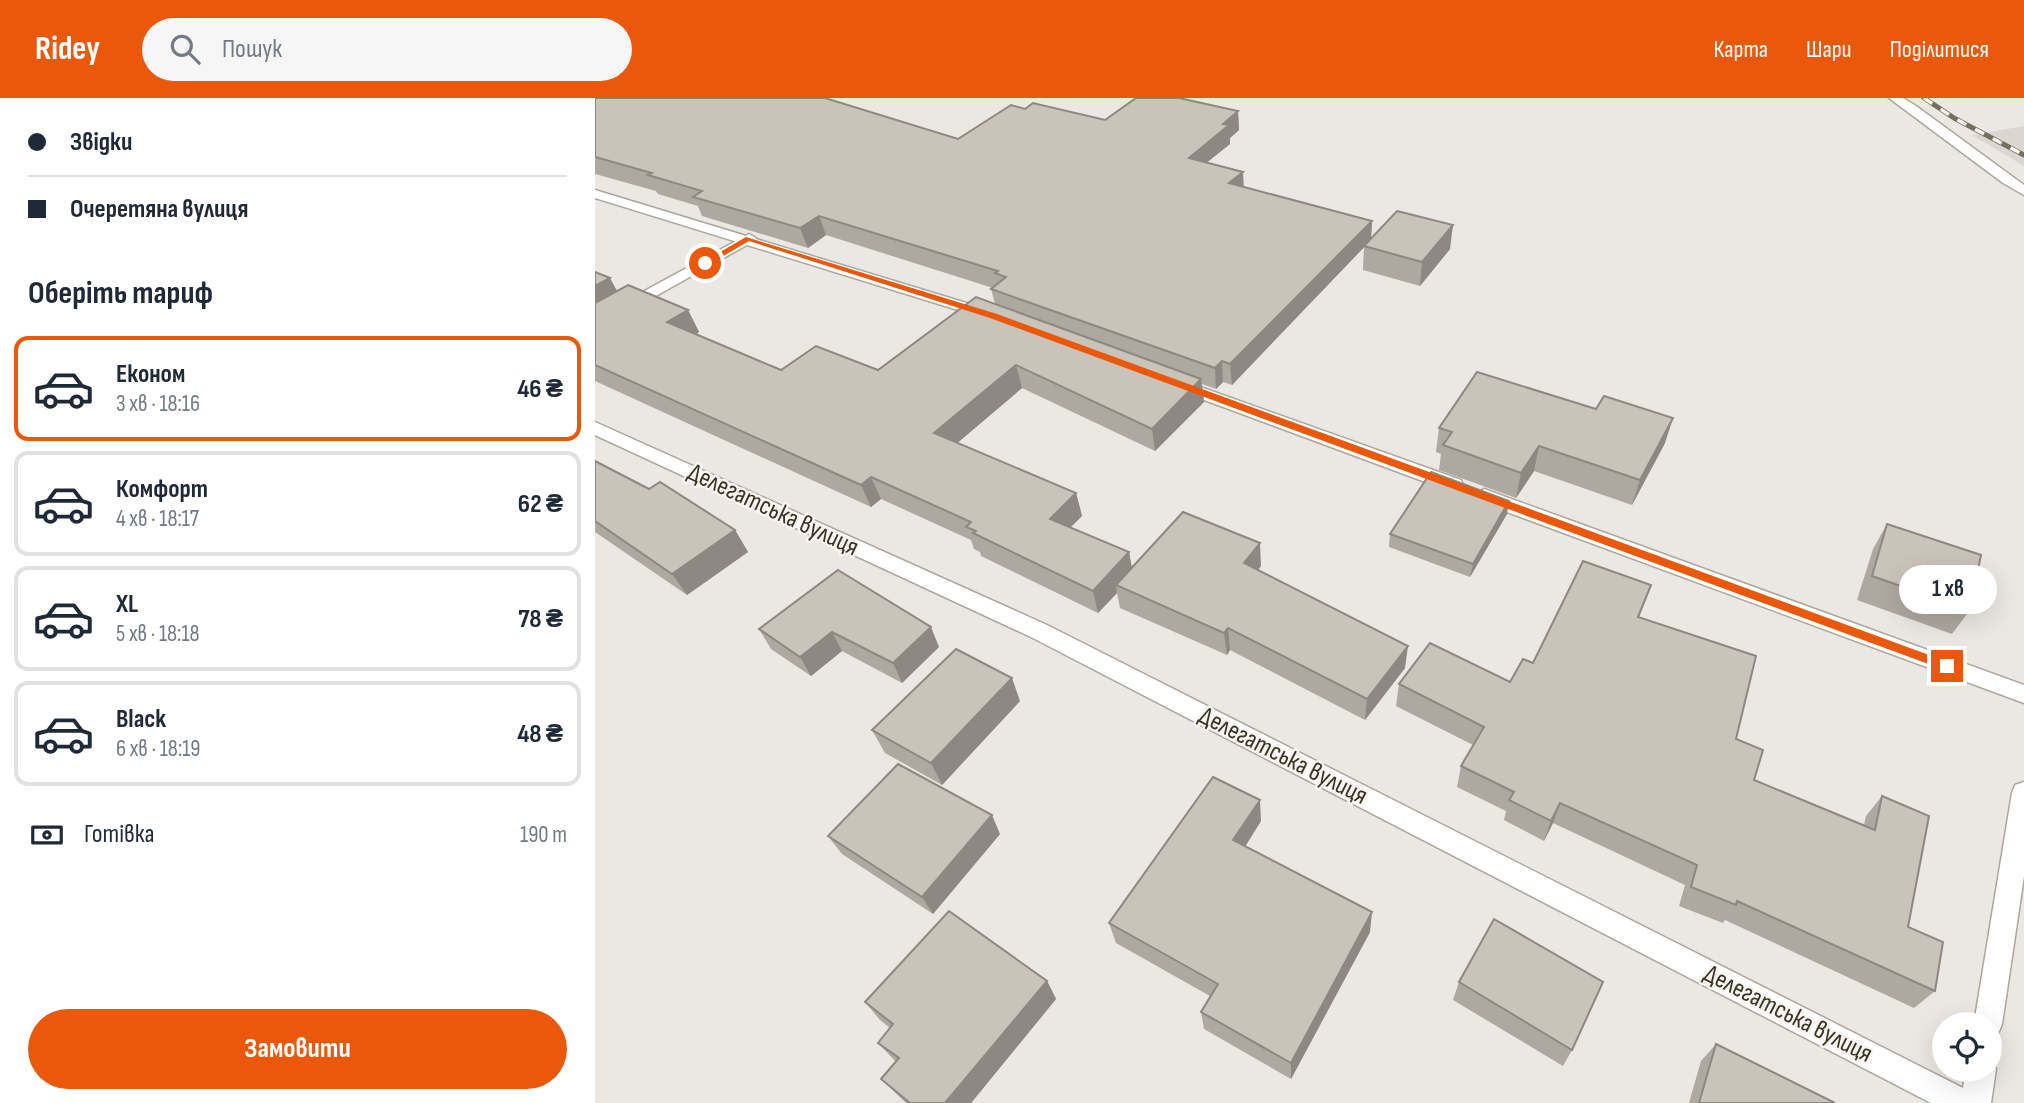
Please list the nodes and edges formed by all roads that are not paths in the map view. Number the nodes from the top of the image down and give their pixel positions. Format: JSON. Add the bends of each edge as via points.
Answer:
{"nodes":[{"id":1,"x":1895,"y":98,"type":"edge"},
{"id":2,"x":2024,"y":191,"type":"edge"},
{"id":3,"x":595,"y":194,"type":"edge"},
{"id":4,"x":749,"y":238,"type":"junction"},
{"id":5,"x":1007,"y":321,"type":"edge"},
{"id":6,"x":595,"y":325,"type":"edge"},
{"id":7,"x":1163,"y":378,"type":"edge"},
{"id":8,"x":595,"y":429,"type":"edge"},
{"id":9,"x":2024,"y":694,"type":"edge"},
{"id":10,"x":2024,"y":793,"type":"edge"},
{"id":11,"x":1990,"y":1012,"type":"edge"},
{"id":12,"x":1979,"y":1082,"type":"edge"},
{"id":13,"x":1962,"y":1103,"type":"edge"},
{"id":14,"x":1976,"y":1103,"type":"edge"}],
"edges":[{"from":1,"to":2,"type":"street"},
{"from":3,"to":4,"type":"street"},
{"from":4,"to":5,"type":"street"},
{"from":4,"to":6,"type":"street"},
{"from":7,"to":9,"type":"street"},
{"from":8,"to":13,"type":"street","name":"Делегатська вулиця","via":[[1039,631]]},
{"from":10,"to":11,"type":"street"},
{"from":12,"to":14,"type":"street"}]}
